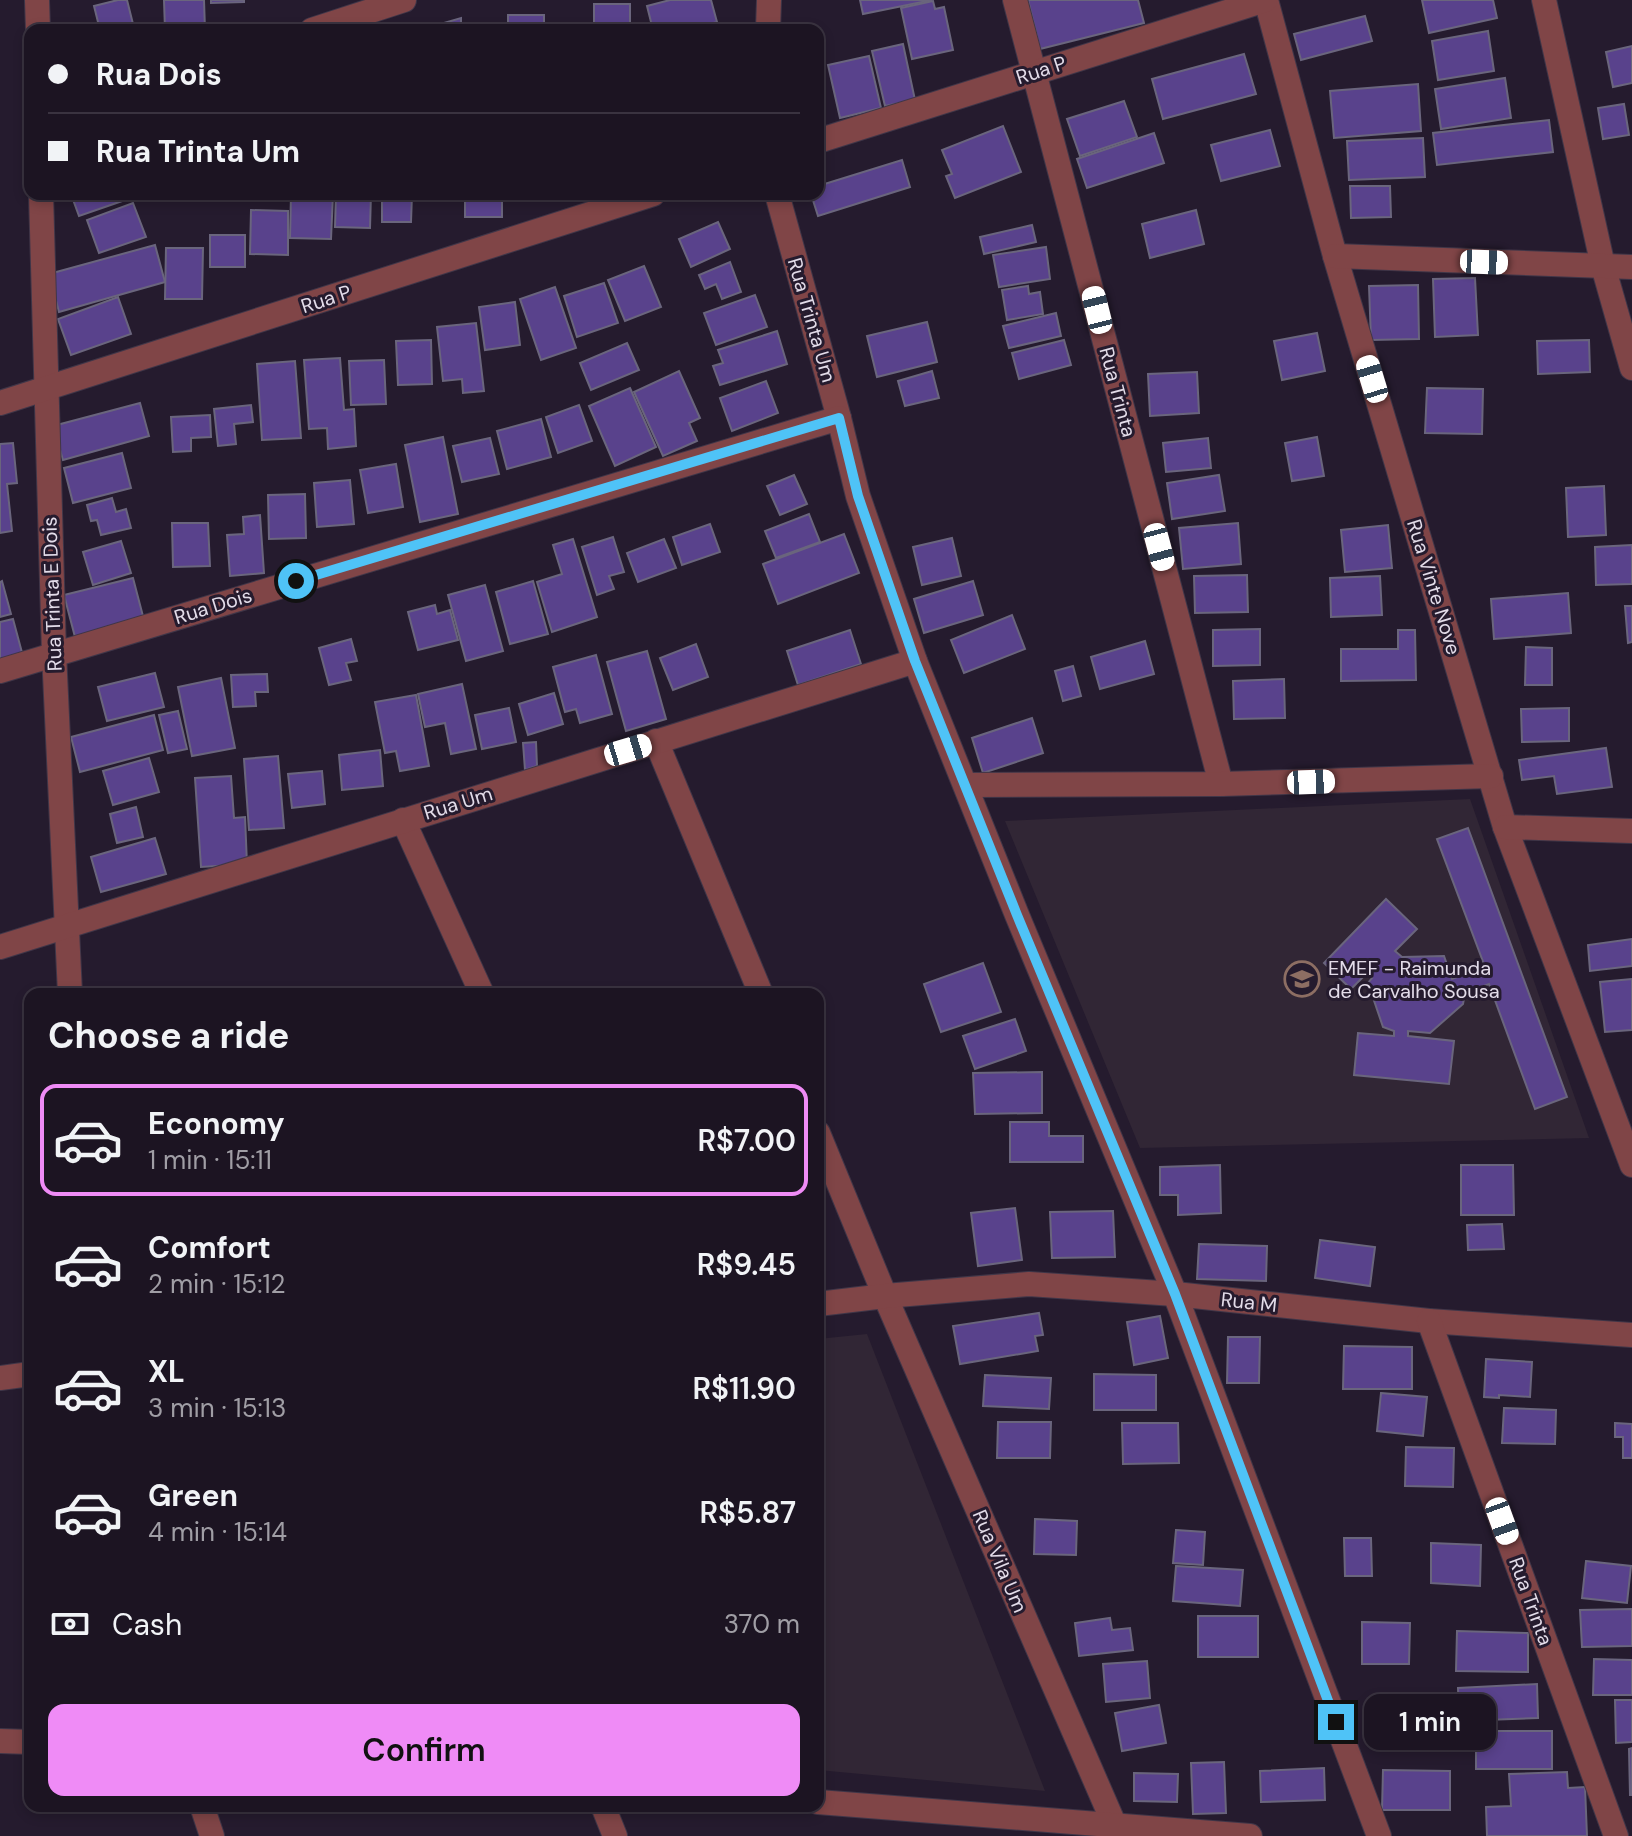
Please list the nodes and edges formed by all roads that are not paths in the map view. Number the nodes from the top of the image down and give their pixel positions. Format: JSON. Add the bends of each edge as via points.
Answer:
{"nodes":[{"id":1,"x":37,"y":0,"type":"edge"},
{"id":2,"x":404,"y":0,"type":"edge"},
{"id":3,"x":769,"y":0,"type":"edge"},
{"id":4,"x":1015,"y":0,"type":"edge"},
{"id":5,"x":1265,"y":0,"type":"edge"},
{"id":6,"x":1544,"y":0,"type":"edge"},
{"id":7,"x":38,"y":24,"type":"edge"},
{"id":8,"x":330,"y":24,"type":"edge"},
{"id":9,"x":768,"y":24,"type":"edge"},
{"id":10,"x":1035,"y":72,"type":"junction"},
{"id":11,"x":824,"y":139,"type":"edge"},
{"id":12,"x":41,"y":200,"type":"edge"},
{"id":13,"x":634,"y":200,"type":"edge"},
{"id":14,"x":779,"y":200,"type":"edge"},
{"id":15,"x":1335,"y":256,"type":"junction"},
{"id":16,"x":1603,"y":266,"type":"junction"},
{"id":17,"x":1632,"y":267,"type":"edge"},
{"id":18,"x":1632,"y":368,"type":"edge"},
{"id":19,"x":46,"y":389,"type":"junction"},
{"id":20,"x":0,"y":403,"type":"edge"},
{"id":21,"x":839,"y":418,"type":"junction"},
{"id":22,"x":54,"y":653,"type":"junction"},
{"id":23,"x":915,"y":661,"type":"junction"},
{"id":24,"x":0,"y":671,"type":"edge"},
{"id":25,"x":656,"y":741,"type":"junction"},
{"id":26,"x":1491,"y":776,"type":"junction"},
{"id":27,"x":1221,"y":784,"type":"junction"},
{"id":28,"x":966,"y":785,"type":"junction"},
{"id":29,"x":403,"y":820,"type":"junction"},
{"id":30,"x":1505,"y":827,"type":"junction"},
{"id":31,"x":1632,"y":831,"type":"edge"},
{"id":32,"x":67,"y":925,"type":"junction"},
{"id":33,"x":0,"y":947,"type":"edge"},
{"id":34,"x":70,"y":988,"type":"edge"},
{"id":35,"x":479,"y":988,"type":"edge"},
{"id":36,"x":759,"y":988,"type":"edge"},
{"id":37,"x":824,"y":1148,"type":"edge"},
{"id":38,"x":1632,"y":1165,"type":"edge"},
{"id":39,"x":1175,"y":1294,"type":"junction"},
{"id":40,"x":885,"y":1296,"type":"junction"},
{"id":41,"x":824,"y":1303,"type":"edge"},
{"id":42,"x":1429,"y":1321,"type":"junction"},
{"id":43,"x":1632,"y":1335,"type":"edge"},
{"id":44,"x":24,"y":1375,"type":"edge"},
{"id":45,"x":0,"y":1378,"type":"edge"},
{"id":46,"x":0,"y":1741,"type":"edge"},
{"id":47,"x":24,"y":1742,"type":"edge"},
{"id":48,"x":824,"y":1802,"type":"edge"},
{"id":49,"x":204,"y":1812,"type":"edge"},
{"id":50,"x":605,"y":1812,"type":"edge"},
{"id":51,"x":941,"y":1812,"type":"junction"},
{"id":52,"x":1115,"y":1826,"type":"junction"},
{"id":53,"x":212,"y":1836,"type":"edge"},
{"id":54,"x":615,"y":1836,"type":"edge"},
{"id":55,"x":948,"y":1836,"type":"edge"},
{"id":56,"x":1249,"y":1836,"type":"edge"},
{"id":57,"x":1379,"y":1836,"type":"edge"},
{"id":58,"x":1616,"y":1836,"type":"edge"}],
"edges":[{"from":1,"to":7,"type":"street"},
{"from":2,"to":8,"type":"street"},
{"from":3,"to":9,"type":"street"},
{"from":4,"to":10,"type":"street","name":"Rua Trinta"},
{"from":5,"to":10,"type":"street","name":"Rua P"},
{"from":5,"to":15,"type":"street","name":"Rua Vinte Nove"},
{"from":6,"to":16,"type":"street"},
{"from":10,"to":11,"type":"street","name":"Rua P"},
{"from":10,"to":27,"type":"street","name":"Rua Trinta"},
{"from":12,"to":19,"type":"street","name":"Rua Trinta E Dois"},
{"from":13,"to":19,"type":"street","name":"Rua P"},
{"from":14,"to":21,"type":"street","name":"Rua Trinta Um"},
{"from":15,"to":16,"type":"street"},
{"from":15,"to":26,"type":"street","name":"Rua Vinte Nove"},
{"from":16,"to":17,"type":"street"},
{"from":16,"to":18,"type":"street"},
{"from":19,"to":20,"type":"street","name":"Rua P"},
{"from":19,"to":22,"type":"street","name":"Rua Trinta E Dois"},
{"from":21,"to":22,"type":"street","name":"Rua Dois"},
{"from":21,"to":23,"type":"street","name":"Rua Trinta Um","via":[[858,496]]},
{"from":22,"to":24,"type":"street","name":"Rua Dois"},
{"from":22,"to":32,"type":"street","name":"Rua Trinta E Dois"},
{"from":23,"to":25,"type":"street","name":"Rua Um"},
{"from":23,"to":28,"type":"street","name":"Rua Trinta Um"},
{"from":25,"to":29,"type":"street","name":"Rua Um"},
{"from":25,"to":36,"type":"street"},
{"from":26,"to":27,"type":"street"},
{"from":26,"to":30,"type":"street","name":"Rua Vinte Nove"},
{"from":27,"to":28,"type":"street"},
{"from":28,"to":39,"type":"street","name":"Rua Trinta Um"},
{"from":29,"to":32,"type":"street","name":"Rua Um"},
{"from":29,"to":35,"type":"street"},
{"from":30,"to":31,"type":"street"},
{"from":30,"to":38,"type":"street","name":"Rua Vinte Nove"},
{"from":32,"to":33,"type":"street","name":"Rua Um"},
{"from":32,"to":34,"type":"street","name":"Rua Trinta E Dois"},
{"from":37,"to":40,"type":"street","name":"Rua Vila Um"},
{"from":39,"to":40,"type":"street","name":"Rua M","via":[[1029,1284]]},
{"from":39,"to":42,"type":"street","name":"Rua M"},
{"from":39,"to":57,"type":"street","name":"Rua Trinta Um"},
{"from":40,"to":41,"type":"street","name":"Rua M"},
{"from":40,"to":52,"type":"street","name":"Rua Vila Um"},
{"from":42,"to":43,"type":"street","name":"Rua M"},
{"from":42,"to":58,"type":"street","name":"Rua Trinta"},
{"from":44,"to":45,"type":"street"},
{"from":46,"to":47,"type":"street"},
{"from":48,"to":51,"type":"street"},
{"from":49,"to":53,"type":"street"},
{"from":50,"to":54,"type":"street"},
{"from":51,"to":52,"type":"street"},
{"from":51,"to":55,"type":"street"},
{"from":52,"to":56,"type":"street"}]}
